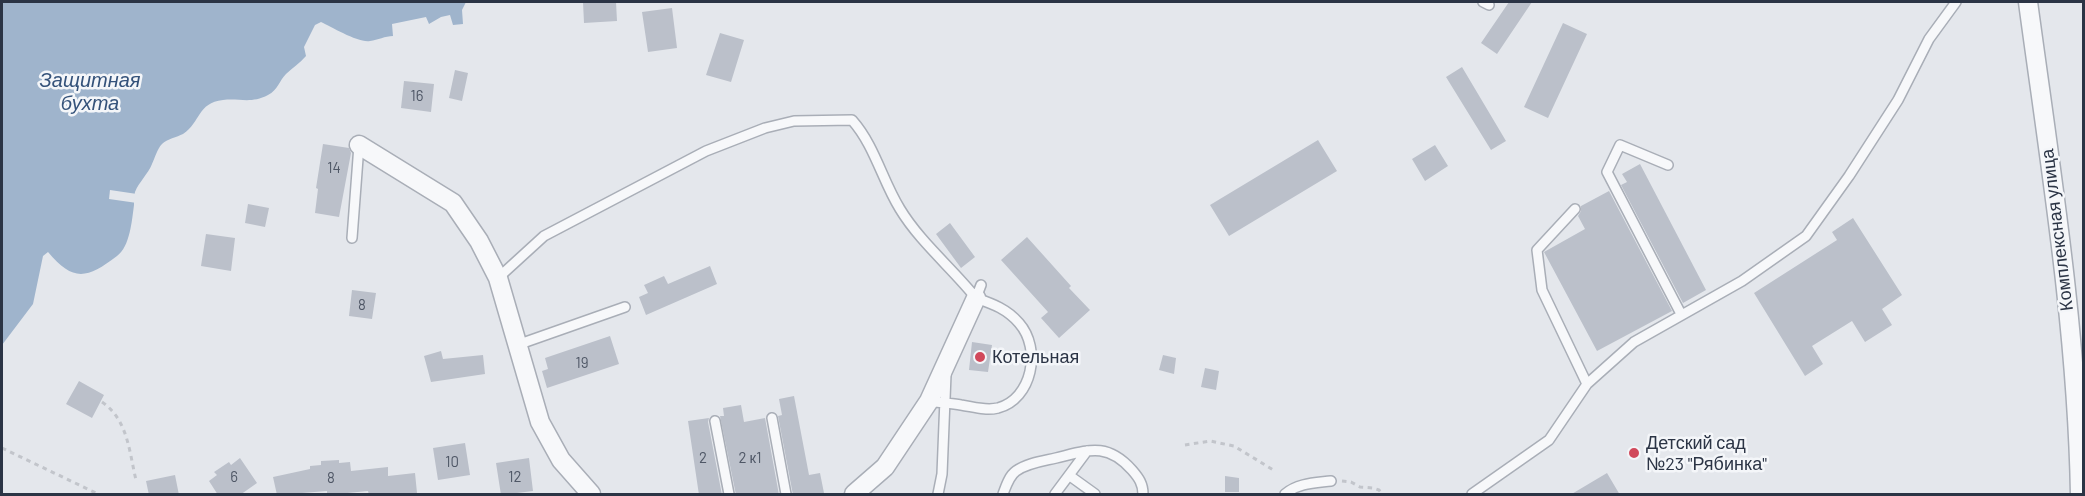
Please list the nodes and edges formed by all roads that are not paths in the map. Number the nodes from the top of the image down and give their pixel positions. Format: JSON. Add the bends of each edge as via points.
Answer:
{"nodes":[{"id":1,"x":1956,"y":2,"type":"edge"},
{"id":2,"x":2028,"y":2,"type":"edge"},
{"id":3,"x":359,"y":144,"type":"joint"},
{"id":4,"x":1668,"y":165,"type":"dead end"},
{"id":5,"x":1575,"y":209,"type":"dead end"},
{"id":6,"x":352,"y":238,"type":"dead end"},
{"id":7,"x":498,"y":278,"type":"junction"},
{"id":8,"x":979,"y":291,"type":"junction"},
{"id":9,"x":625,"y":307,"type":"dead end"},
{"id":10,"x":1681,"y":314,"type":"junction"},
{"id":11,"x":517,"y":345,"type":"junction"},
{"id":12,"x":1587,"y":384,"type":"junction"},
{"id":13,"x":937,"y":402,"type":"junction"},
{"id":14,"x":772,"y":418,"type":"dead end"},
{"id":15,"x":715,"y":421,"type":"dead end"},
{"id":16,"x":1087,"y":451,"type":"junction"},
{"id":17,"x":1070,"y":476,"type":"junction"},
{"id":18,"x":1331,"y":481,"type":"road end"},
{"id":19,"x":591,"y":495,"type":"edge"},
{"id":20,"x":729,"y":495,"type":"edge"},
{"id":21,"x":786,"y":495,"type":"edge"},
{"id":22,"x":854,"y":495,"type":"edge"},
{"id":23,"x":938,"y":495,"type":"edge"},
{"id":24,"x":1003,"y":495,"type":"edge"},
{"id":25,"x":1055,"y":495,"type":"edge"},
{"id":26,"x":1095,"y":495,"type":"edge"},
{"id":27,"x":1143,"y":495,"type":"edge"},
{"id":28,"x":1285,"y":495,"type":"edge"},
{"id":29,"x":1472,"y":495,"type":"edge"},
{"id":30,"x":2080,"y":495,"type":"edge"}],
"edges":[{"from":1,"to":10,"type":"lane","via":[[1929,39],[1898,100],[1806,236],[1742,281]]},
{"from":2,"to":30,"type":"street","name":"Комплексная улица","via":[[2056,209],[2079,425]]},
{"from":3,"to":6,"type":"lane"},
{"from":3,"to":7,"type":"street","via":[[453,202]]},
{"from":4,"to":10,"type":"lane","via":[[1620,145],[1607,172]]},
{"from":5,"to":12,"type":"lane","via":[[1538,250],[1542,290]]},
{"from":7,"to":8,"type":"lane","via":[[544,236],[706,151],[795,121],[852,120],[862,131],[900,210]]},
{"from":7,"to":11,"type":"street"},
{"from":8,"to":13,"type":"street","via":[[947,363]]},
{"from":8,"to":13,"type":"lane","via":[[1021,325],[1028,338],[1030,373],[1025,388],[1015,400],[999,408],[985,410]]},
{"from":9,"to":11,"type":"lane"},
{"from":10,"to":12,"type":"lane","via":[[1634,342]]},
{"from":11,"to":19,"type":"street","via":[[540,422],[561,460]]},
{"from":12,"to":29,"type":"lane","via":[[1549,440]]},
{"from":13,"to":22,"type":"street","via":[[885,467]]},
{"from":13,"to":23,"type":"lane","via":[[942,474]]},
{"from":14,"to":21,"type":"lane"},
{"from":15,"to":20,"type":"lane"},
{"from":16,"to":17,"type":"lane"},
{"from":16,"to":24,"type":"lane","via":[[1016,471]]},
{"from":16,"to":27,"type":"lane","via":[[1109,452],[1122,459],[1138,477]]},
{"from":17,"to":25,"type":"lane"},
{"from":17,"to":26,"type":"lane"},
{"from":18,"to":28,"type":"lane","via":[[1305,484]]}]}
